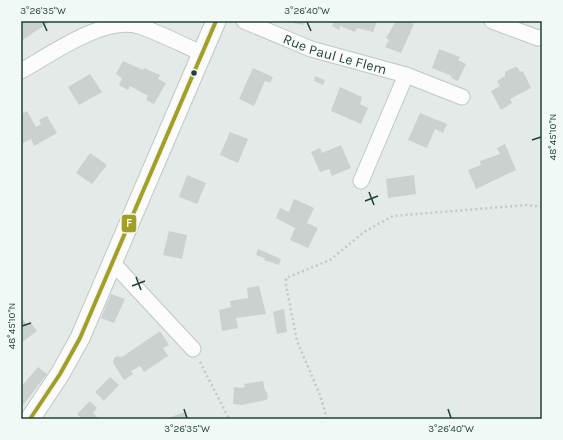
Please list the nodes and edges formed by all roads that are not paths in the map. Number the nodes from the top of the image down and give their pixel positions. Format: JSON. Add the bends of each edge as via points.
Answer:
{"nodes":[{"id":1,"x":216,"y":21,"type":"edge"},
{"id":2,"x":244,"y":21,"type":"edge"},
{"id":3,"x":492,"y":21,"type":"edge"},
{"id":4,"x":542,"y":37,"type":"edge"},
{"id":5,"x":201,"y":53,"type":"junction"},
{"id":6,"x":21,"y":71,"type":"edge"},
{"id":7,"x":406,"y":75,"type":"junction"},
{"id":8,"x":462,"y":98,"type":"dead end"},
{"id":9,"x":361,"y":181,"type":"dead end"},
{"id":10,"x":111,"y":261,"type":"junction"},
{"id":11,"x":193,"y":349,"type":"road end"},
{"id":12,"x":30,"y":419,"type":"edge"}],
"edges":[{"from":1,"to":5,"type":"street"},
{"from":2,"to":7,"type":"street","name":"Rue Paul Le Flem","via":[[311,49]]},
{"from":3,"to":4,"type":"street","via":[[538,38]]},
{"from":5,"to":6,"type":"street","via":[[138,26],[114,25],[91,32]]},
{"from":5,"to":10,"type":"street"},
{"from":7,"to":8,"type":"street","name":"Rue Paul Le Flem"},
{"from":7,"to":9,"type":"street","name":"Rue Paul Le Flem"},
{"from":10,"to":11,"type":"street"},
{"from":10,"to":12,"type":"street","via":[[80,338]]}]}
